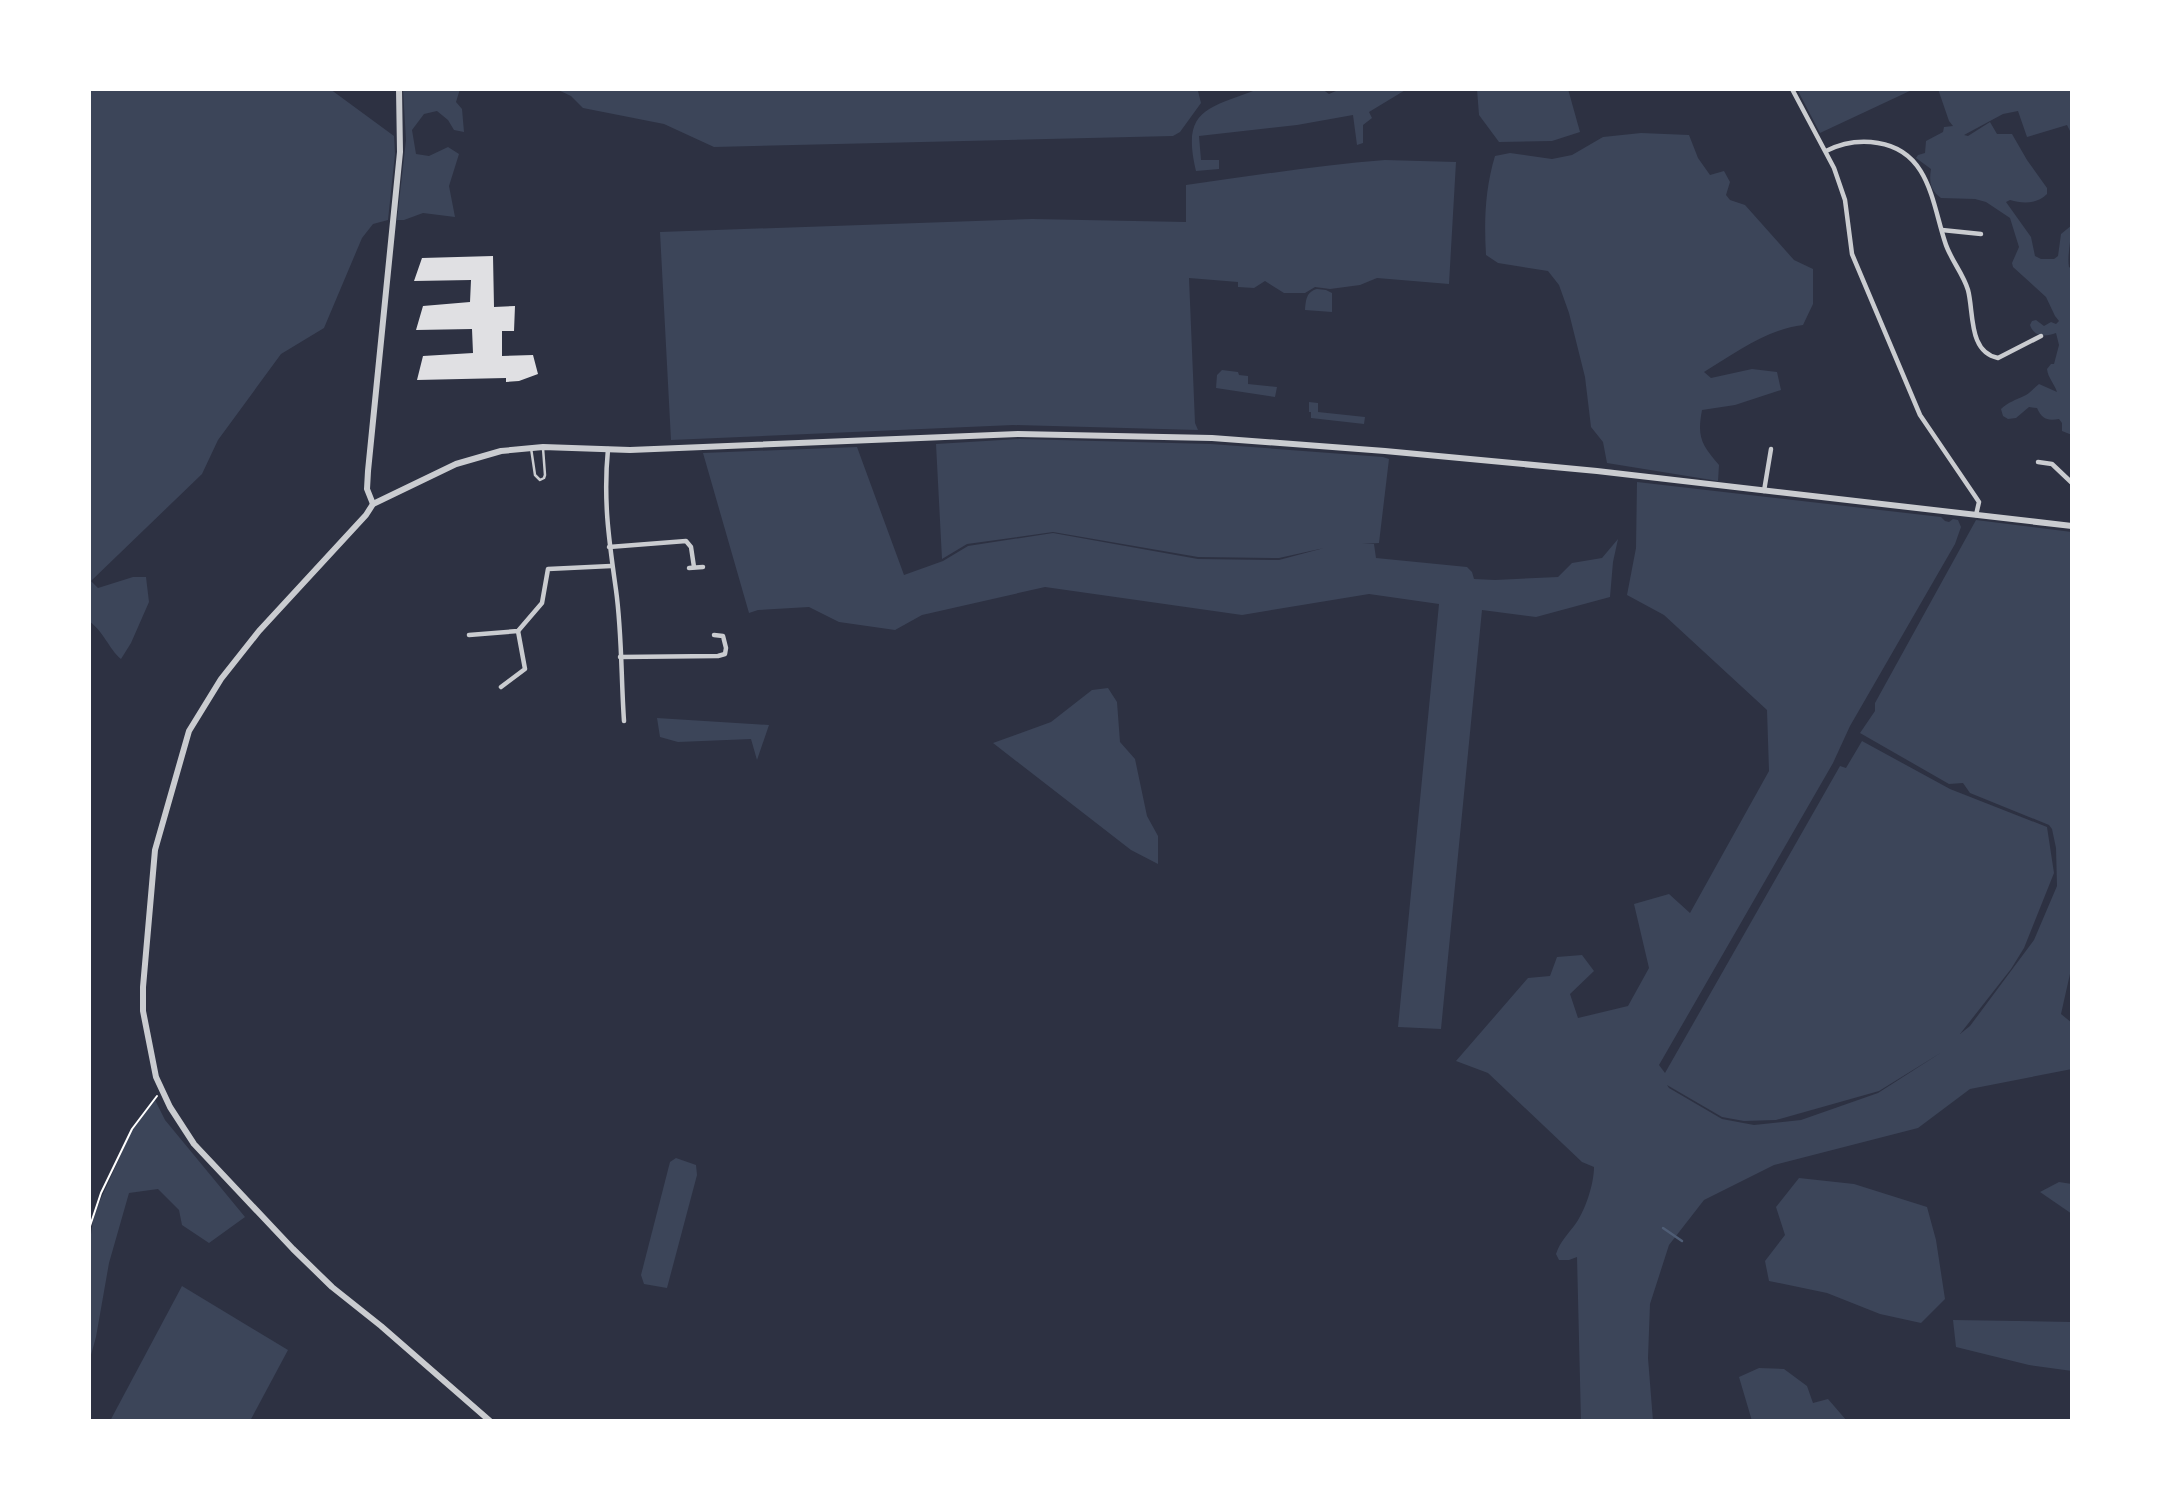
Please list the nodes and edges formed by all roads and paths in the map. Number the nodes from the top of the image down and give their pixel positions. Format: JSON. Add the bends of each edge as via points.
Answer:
{"nodes":[{"id":1,"x":399,"y":89,"type":"edge"},
{"id":2,"x":1792,"y":89,"type":"edge"},
{"id":3,"x":1826,"y":151,"type":"junction"},
{"id":4,"x":1942,"y":230,"type":"junction"},
{"id":5,"x":1981,"y":234,"type":"dead end"},
{"id":6,"x":2041,"y":336,"type":"dead end"},
{"id":7,"x":543,"y":447,"type":"junction"},
{"id":8,"x":531,"y":448,"type":"junction"},
{"id":9,"x":608,"y":449,"type":"junction"},
{"id":10,"x":1771,"y":449,"type":"dead end"},
{"id":11,"x":2038,"y":463,"type":"dead end"},
{"id":12,"x":2072,"y":483,"type":"edge"},
{"id":13,"x":1764,"y":492,"type":"junction"},
{"id":14,"x":373,"y":504,"type":"junction"},
{"id":15,"x":1976,"y":516,"type":"junction"},
{"id":16,"x":2072,"y":526,"type":"edge"},
{"id":17,"x":608,"y":547,"type":"junction"},
{"id":18,"x":611,"y":566,"type":"junction"},
{"id":19,"x":703,"y":567,"type":"dead end"},
{"id":20,"x":518,"y":631,"type":"junction"},
{"id":21,"x":469,"y":635,"type":"dead end"},
{"id":22,"x":714,"y":635,"type":"dead end"},
{"id":23,"x":620,"y":657,"type":"junction"},
{"id":24,"x":501,"y":687,"type":"dead end"},
{"id":25,"x":624,"y":721,"type":"dead end"},
{"id":26,"x":162,"y":1090,"type":"junction"},
{"id":27,"x":89,"y":1229,"type":"edge"},
{"id":28,"x":490,"y":1421,"type":"edge"}],
"edges":[{"from":1,"to":14,"type":"street","via":[[400,152],[368,471]]},
{"from":2,"to":3,"type":"street"},
{"from":3,"to":4,"type":"street","via":[[1842,144],[1874,142],[1910,157],[1925,178]]},
{"from":3,"to":15,"type":"street","via":[[1845,200],[1857,266],[1920,415],[1979,502]]},
{"from":4,"to":5,"type":"street"},
{"from":4,"to":6,"type":"street","via":[[1967,288],[1976,337],[1988,354],[2003,357]]},
{"from":7,"to":8,"type":"street"},
{"from":7,"to":8,"type":"lane","via":[[545,475],[540,480]]},
{"from":7,"to":9,"type":"street"},
{"from":8,"to":14,"type":"street","via":[[456,464]]},
{"from":9,"to":13,"type":"street","via":[[1002,434],[1212,438],[1541,465]]},
{"from":9,"to":17,"type":"street"},
{"from":10,"to":13,"type":"street"},
{"from":11,"to":12,"type":"street","via":[[2052,464]]},
{"from":13,"to":15,"type":"street"},
{"from":14,"to":26,"type":"street","via":[[259,631],[221,678],[189,731],[155,850],[143,987],[143,1011]]},
{"from":15,"to":16,"type":"street"},
{"from":17,"to":18,"type":"street"},
{"from":17,"to":19,"type":"street","via":[[686,541],[691,547],[692,568]]},
{"from":18,"to":20,"type":"street","via":[[548,569],[542,603]]},
{"from":18,"to":23,"type":"street"},
{"from":20,"to":21,"type":"street"},
{"from":20,"to":24,"type":"street","via":[[524,669]]},
{"from":22,"to":23,"type":"street","via":[[723,636],[725,654]]},
{"from":23,"to":25,"type":"street"},
{"from":26,"to":27,"type":"path","via":[[132,1129]]},
{"from":26,"to":28,"type":"street","via":[[194,1144],[293,1249]]}]}
